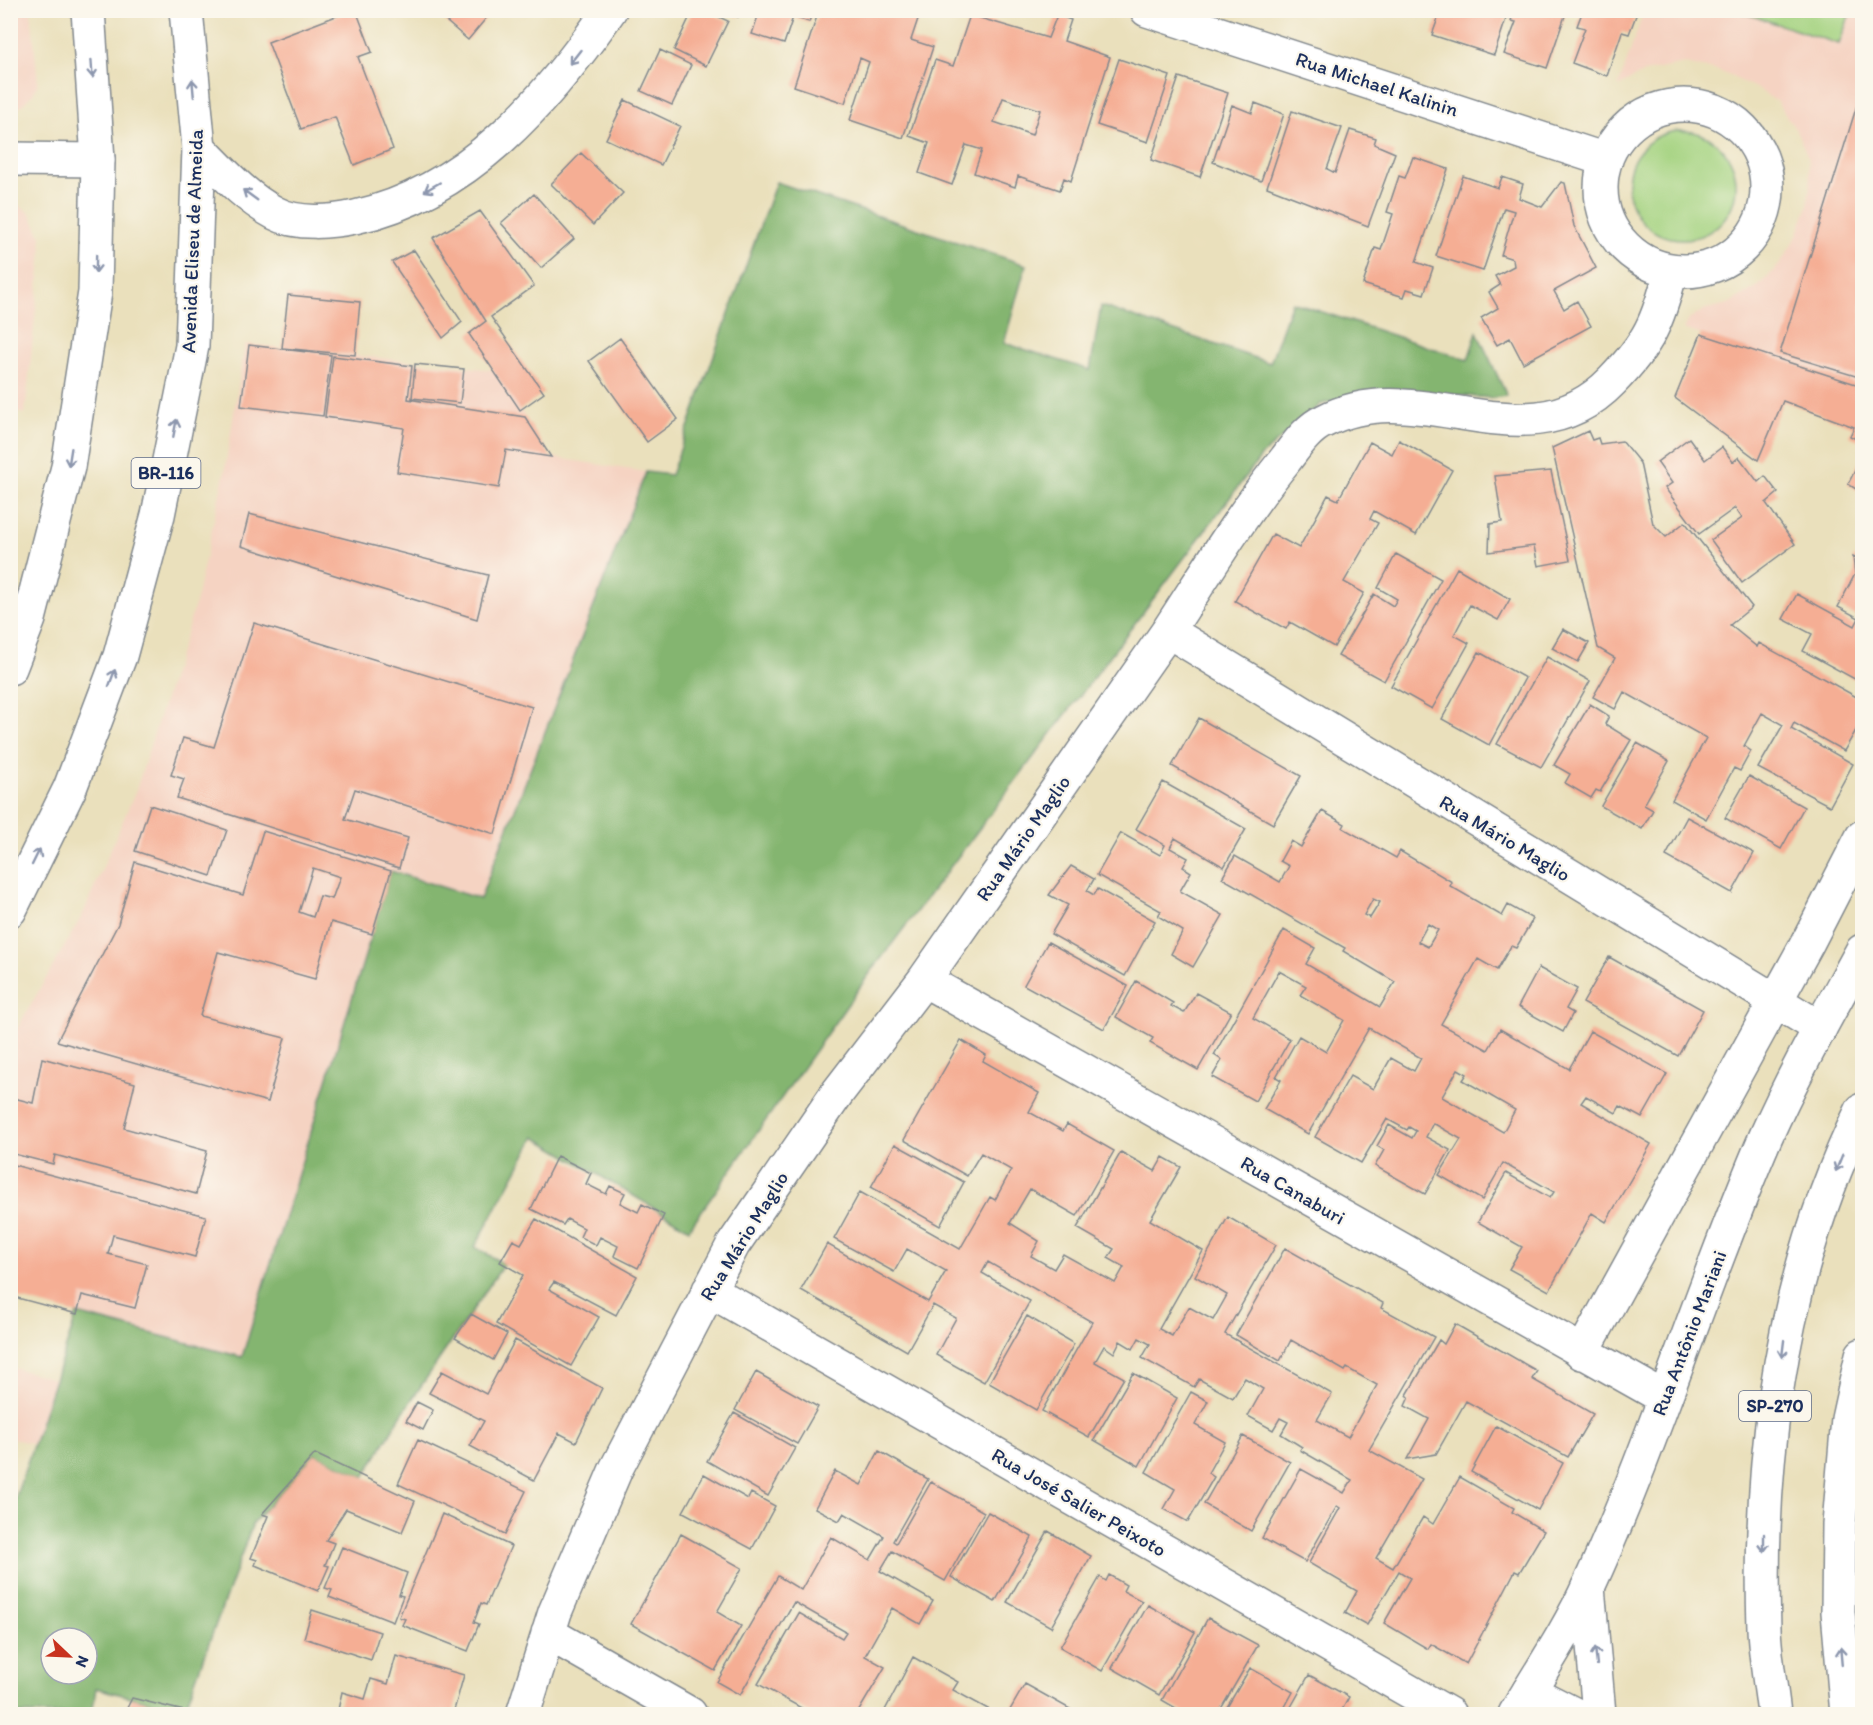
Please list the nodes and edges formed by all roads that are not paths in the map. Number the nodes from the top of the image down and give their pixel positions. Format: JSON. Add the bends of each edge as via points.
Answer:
{"nodes":[{"id":1,"x":88,"y":10,"type":"edge"},
{"id":2,"x":186,"y":10,"type":"edge"},
{"id":3,"x":610,"y":10,"type":"edge"},
{"id":4,"x":1147,"y":10,"type":"edge"},
{"id":5,"x":199,"y":148,"type":"junction"},
{"id":6,"x":10,"y":159,"type":"edge"},
{"id":7,"x":98,"y":160,"type":"junction"},
{"id":8,"x":1606,"y":160,"type":"junction"},
{"id":9,"x":1671,"y":271,"type":"junction"},
{"id":10,"x":1168,"y":631,"type":"junction"},
{"id":11,"x":10,"y":668,"type":"edge"},
{"id":12,"x":1863,"y":837,"type":"edge"},
{"id":13,"x":10,"y":910,"type":"edge"},
{"id":14,"x":1863,"y":951,"type":"edge"},
{"id":15,"x":924,"y":980,"type":"junction"},
{"id":16,"x":1776,"y":1001,"type":"junction"},
{"id":17,"x":1820,"y":1028,"type":"junction"},
{"id":18,"x":1863,"y":1110,"type":"edge"},
{"id":19,"x":709,"y":1290,"type":"junction"},
{"id":20,"x":1582,"y":1353,"type":"junction"},
{"id":21,"x":1863,"y":1354,"type":"edge"},
{"id":22,"x":1663,"y":1397,"type":"junction"},
{"id":23,"x":1588,"y":1587,"type":"junction"},
{"id":24,"x":548,"y":1633,"type":"junction"},
{"id":25,"x":1522,"y":1703,"type":"edge"},
{"id":26,"x":523,"y":1714,"type":"edge"},
{"id":27,"x":690,"y":1714,"type":"edge"},
{"id":28,"x":1449,"y":1714,"type":"edge"},
{"id":29,"x":1574,"y":1714,"type":"edge"},
{"id":30,"x":1599,"y":1714,"type":"edge"},
{"id":31,"x":1774,"y":1714,"type":"edge"},
{"id":32,"x":1847,"y":1714,"type":"edge"}],
"edges":[{"from":1,"to":7,"type":"main road","one_way":true},
{"from":5,"to":2,"type":"main road","name":"Avenida Eliseu de Almeida","number":"BR-116","one_way":true},
{"from":3,"to":5,"type":"main road","one_way":true,"via":[[537,106],[476,159],[386,210],[326,223],[276,214],[236,185]]},
{"from":4,"to":8,"type":"main road","name":"Rua Michael Kalinin"},
{"from":13,"to":5,"type":"main road","name":"Avenida Eliseu de Almeida","number":"BR-116","one_way":true,"via":[[70,788],[116,666],[158,515],[192,346]]},
{"from":6,"to":7,"type":"main road"},
{"from":7,"to":11,"type":"main road","one_way":true,"via":[[95,292],[68,467],[29,619]]},
{"from":8,"to":9,"type":"main road","via":[[1601,189],[1606,218],[1621,243],[1644,262]]},
{"from":8,"to":9,"type":"main road","via":[[1620,135],[1642,116],[1669,106],[1698,106],[1725,115],[1748,134],[1762,158],[1768,187],[1763,216],[1749,241],[1727,260],[1700,271]]},
{"from":9,"to":10,"type":"main road","via":[[1661,309],[1641,349],[1608,386],[1579,408],[1536,420],[1507,420],[1391,404],[1347,411],[1321,422],[1300,441],[1262,489]]},
{"from":10,"to":15,"type":"main road","name":"Rua Mário Maglio"},
{"from":10,"to":16,"type":"main road","name":"Rua Mário Maglio"},
{"from":12,"to":16,"type":"main road"},
{"from":14,"to":17,"type":"main road","name":"Rua Antônio Mariani"},
{"from":15,"to":19,"type":"main road","name":"Rua Mário Maglio","via":[[838,1092],[733,1245]]},
{"from":15,"to":20,"type":"main road","name":"Rua Canaburi"},
{"from":16,"to":17,"type":"main road","name":"Rua Mário Maglio"},
{"from":16,"to":20,"type":"main road"},
{"from":17,"to":22,"type":"main road","name":"Rua Antônio Mariani","via":[[1766,1135]]},
{"from":18,"to":31,"type":"main road","number":"SP-270","one_way":true,"via":[[1815,1222],[1784,1335],[1764,1491],[1764,1630]]},
{"from":19,"to":24,"type":"main road","name":"Rua Mário Maglio","via":[[615,1469]]},
{"from":19,"to":28,"type":"main road","name":"Rua José Salier Peixoto"},
{"from":20,"to":22,"type":"main road","name":"Rua Canaburi"},
{"from":32,"to":21,"type":"main road","one_way":true,"via":[[1838,1612],[1839,1526],[1848,1419]]},
{"from":22,"to":23,"type":"main road","name":"Rua Antônio Mariani","via":[[1638,1471]]},
{"from":23,"to":25,"type":"main road","name":"Rua Antônio Mariani"},
{"from":30,"to":23,"type":"main road","one_way":true},
{"from":24,"to":26,"type":"main road","name":"Rua Mário Maglio"},
{"from":24,"to":27,"type":"main road"},
{"from":25,"to":29,"type":"main road"}]}
